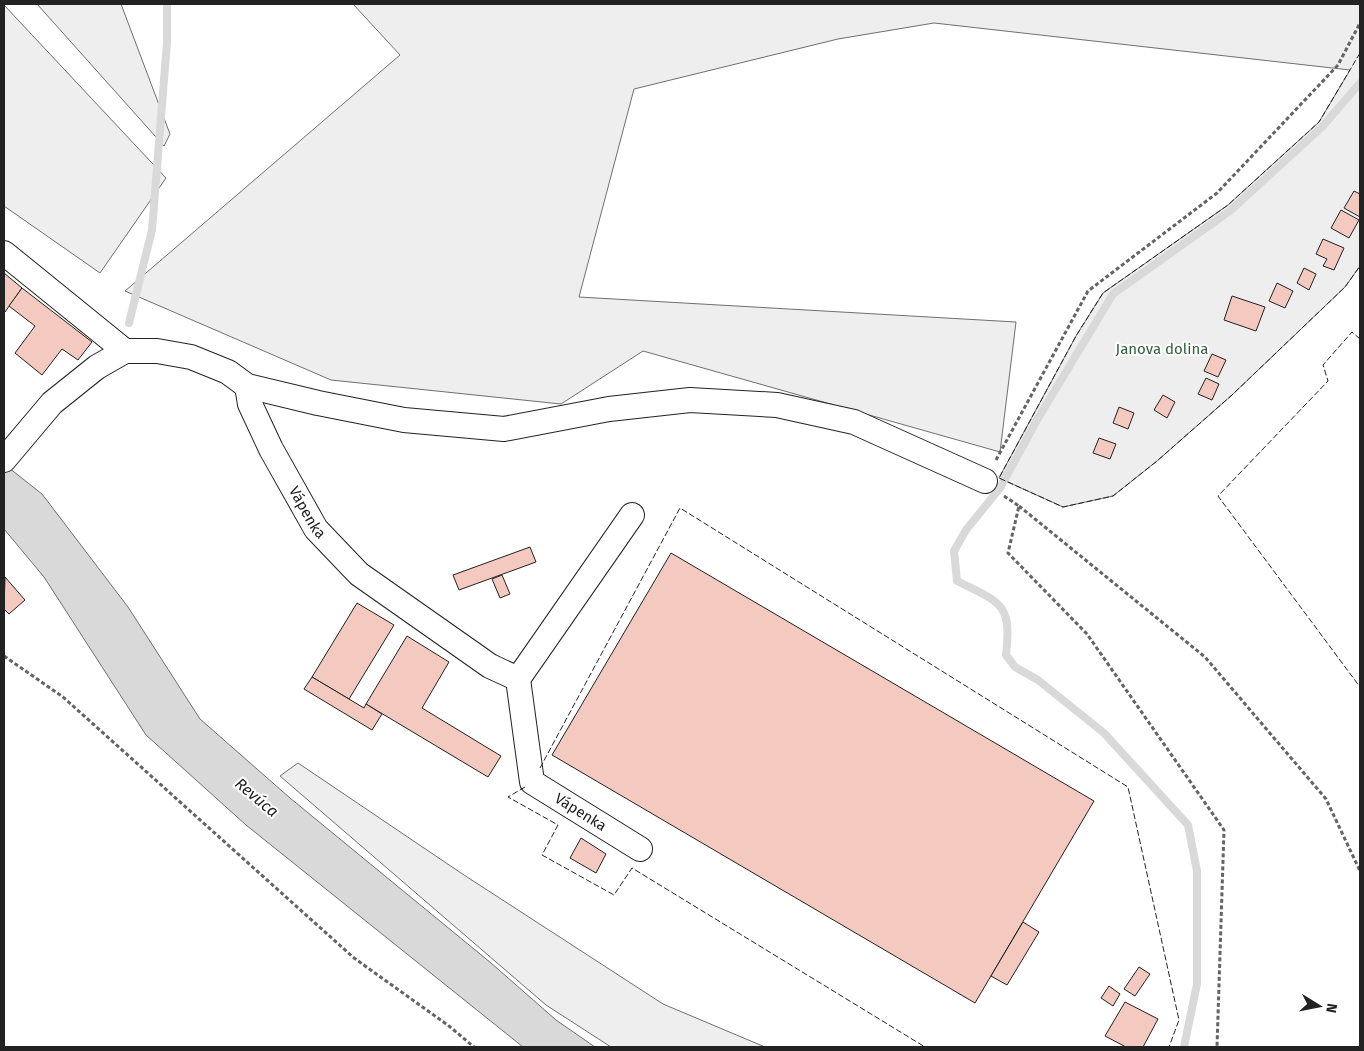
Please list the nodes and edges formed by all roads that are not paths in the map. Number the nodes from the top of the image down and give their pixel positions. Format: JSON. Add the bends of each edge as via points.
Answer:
{"nodes":[{"id":1,"x":4,"y":253,"type":"edge"},
{"id":2,"x":125,"y":351,"type":"junction"},
{"id":3,"x":247,"y":386,"type":"junction"},
{"id":4,"x":4,"y":460,"type":"edge"},
{"id":5,"x":984,"y":481,"type":"road end"},
{"id":6,"x":632,"y":515,"type":"dead end"},
{"id":7,"x":518,"y":679,"type":"junction"},
{"id":8,"x":640,"y":850,"type":"dead end"}],
"edges":[{"from":1,"to":2,"type":"street"},
{"from":2,"to":3,"type":"street","via":[[157,351],[191,357],[228,372]]},
{"from":2,"to":4,"type":"street","via":[[97,367],[52,403]]},
{"from":3,"to":5,"type":"street","via":[[404,420],[504,429],[609,409],[690,400],[777,406],[854,422]]},
{"from":3,"to":7,"type":"street","name":"Vápenka","via":[[250,404],[271,449],[316,529],[358,574],[490,666]]},
{"from":6,"to":7,"type":"street"},
{"from":7,"to":8,"type":"street","name":"Vápenka","via":[[532,782]]}]}
